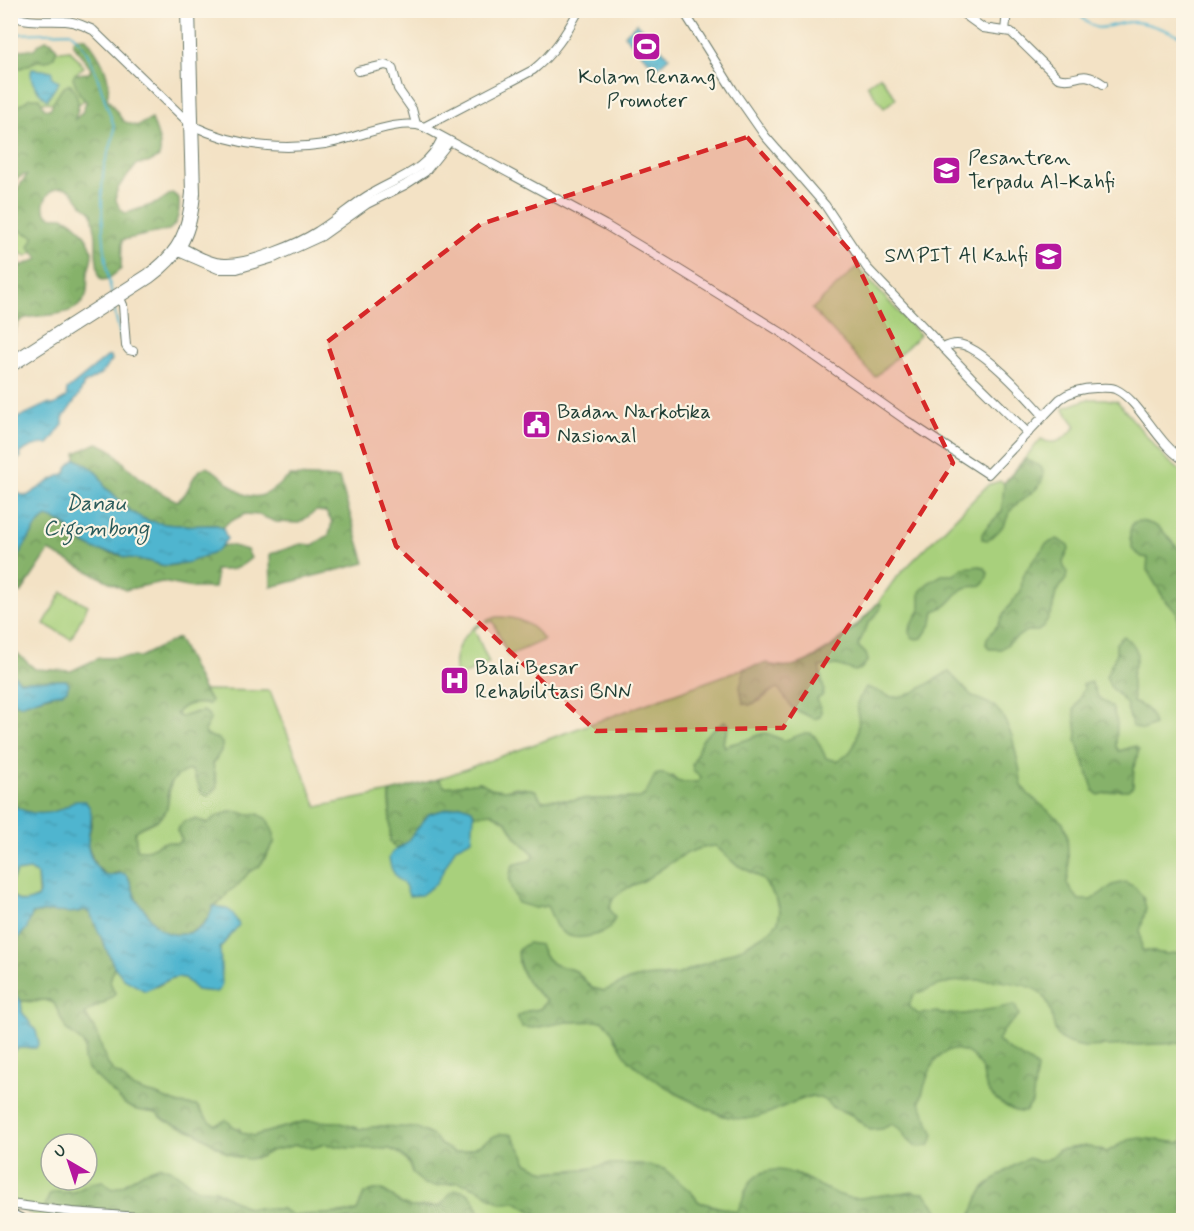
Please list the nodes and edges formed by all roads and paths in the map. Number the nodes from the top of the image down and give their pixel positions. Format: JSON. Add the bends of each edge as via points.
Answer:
{"nodes":[{"id":1,"x":26,"y":10,"type":"edge"},
{"id":2,"x":188,"y":10,"type":"edge"},
{"id":3,"x":579,"y":10,"type":"edge"},
{"id":4,"x":683,"y":10,"type":"edge"},
{"id":5,"x":958,"y":10,"type":"edge"},
{"id":6,"x":1007,"y":11,"type":"edge"},
{"id":7,"x":10,"y":15,"type":"edge"},
{"id":8,"x":20,"y":19,"type":"junction"},
{"id":9,"x":1005,"y":31,"type":"junction"},
{"id":10,"x":358,"y":71,"type":"dead end"},
{"id":11,"x":1103,"y":84,"type":"dead end"},
{"id":12,"x":191,"y":125,"type":"junction"},
{"id":13,"x":420,"y":126,"type":"junction"},
{"id":14,"x":445,"y":140,"type":"junction"},
{"id":15,"x":178,"y":249,"type":"junction"},
{"id":16,"x":118,"y":297,"type":"junction"},
{"id":17,"x":943,"y":348,"type":"junction"},
{"id":18,"x":133,"y":351,"type":"dead end"},
{"id":19,"x":10,"y":365,"type":"edge"},
{"id":20,"x":1044,"y":416,"type":"junction"},
{"id":21,"x":1028,"y":433,"type":"junction"},
{"id":22,"x":1184,"y":460,"type":"edge"},
{"id":23,"x":10,"y":1204,"type":"edge"},
{"id":24,"x":10,"y":1213,"type":"edge"},
{"id":25,"x":25,"y":1221,"type":"edge"},
{"id":26,"x":179,"y":1221,"type":"edge"}],
"edges":[{"from":1,"to":8,"type":"street"},
{"from":2,"to":12,"type":"highway"},
{"from":3,"to":13,"type":"street","via":[[561,41],[533,70]]},
{"from":4,"to":17,"type":"street","via":[[771,144],[825,205],[867,268]]},
{"from":5,"to":9,"type":"street","via":[[983,28]]},
{"from":6,"to":9,"type":"street"},
{"from":7,"to":8,"type":"street"},
{"from":8,"to":12,"type":"street","via":[[67,21],[93,30]]},
{"from":9,"to":11,"type":"street","via":[[1015,35],[1058,78],[1089,76]]},
{"from":10,"to":13,"type":"street","via":[[392,67],[398,89]]},
{"from":12,"to":13,"type":"street","via":[[250,144],[299,147],[392,127]]},
{"from":12,"to":15,"type":"highway","via":[[192,207]]},
{"from":13,"to":14,"type":"street"},
{"from":14,"to":15,"type":"street","via":[[421,167],[310,236],[272,252],[219,263]]},
{"from":14,"to":21,"type":"street","via":[[605,225],[760,319],[988,474]]},
{"from":15,"to":16,"type":"highway","via":[[161,268]]},
{"from":16,"to":18,"type":"street","via":[[123,305],[126,346]]},
{"from":16,"to":19,"type":"highway"},
{"from":17,"to":20,"type":"street","via":[[955,344],[974,350]]},
{"from":17,"to":21,"type":"street"},
{"from":20,"to":21,"type":"street"},
{"from":20,"to":22,"type":"street","via":[[1073,392],[1113,389],[1130,402],[1168,449]]},
{"from":23,"to":26,"type":"street"},
{"from":24,"to":25,"type":"street"}]}
